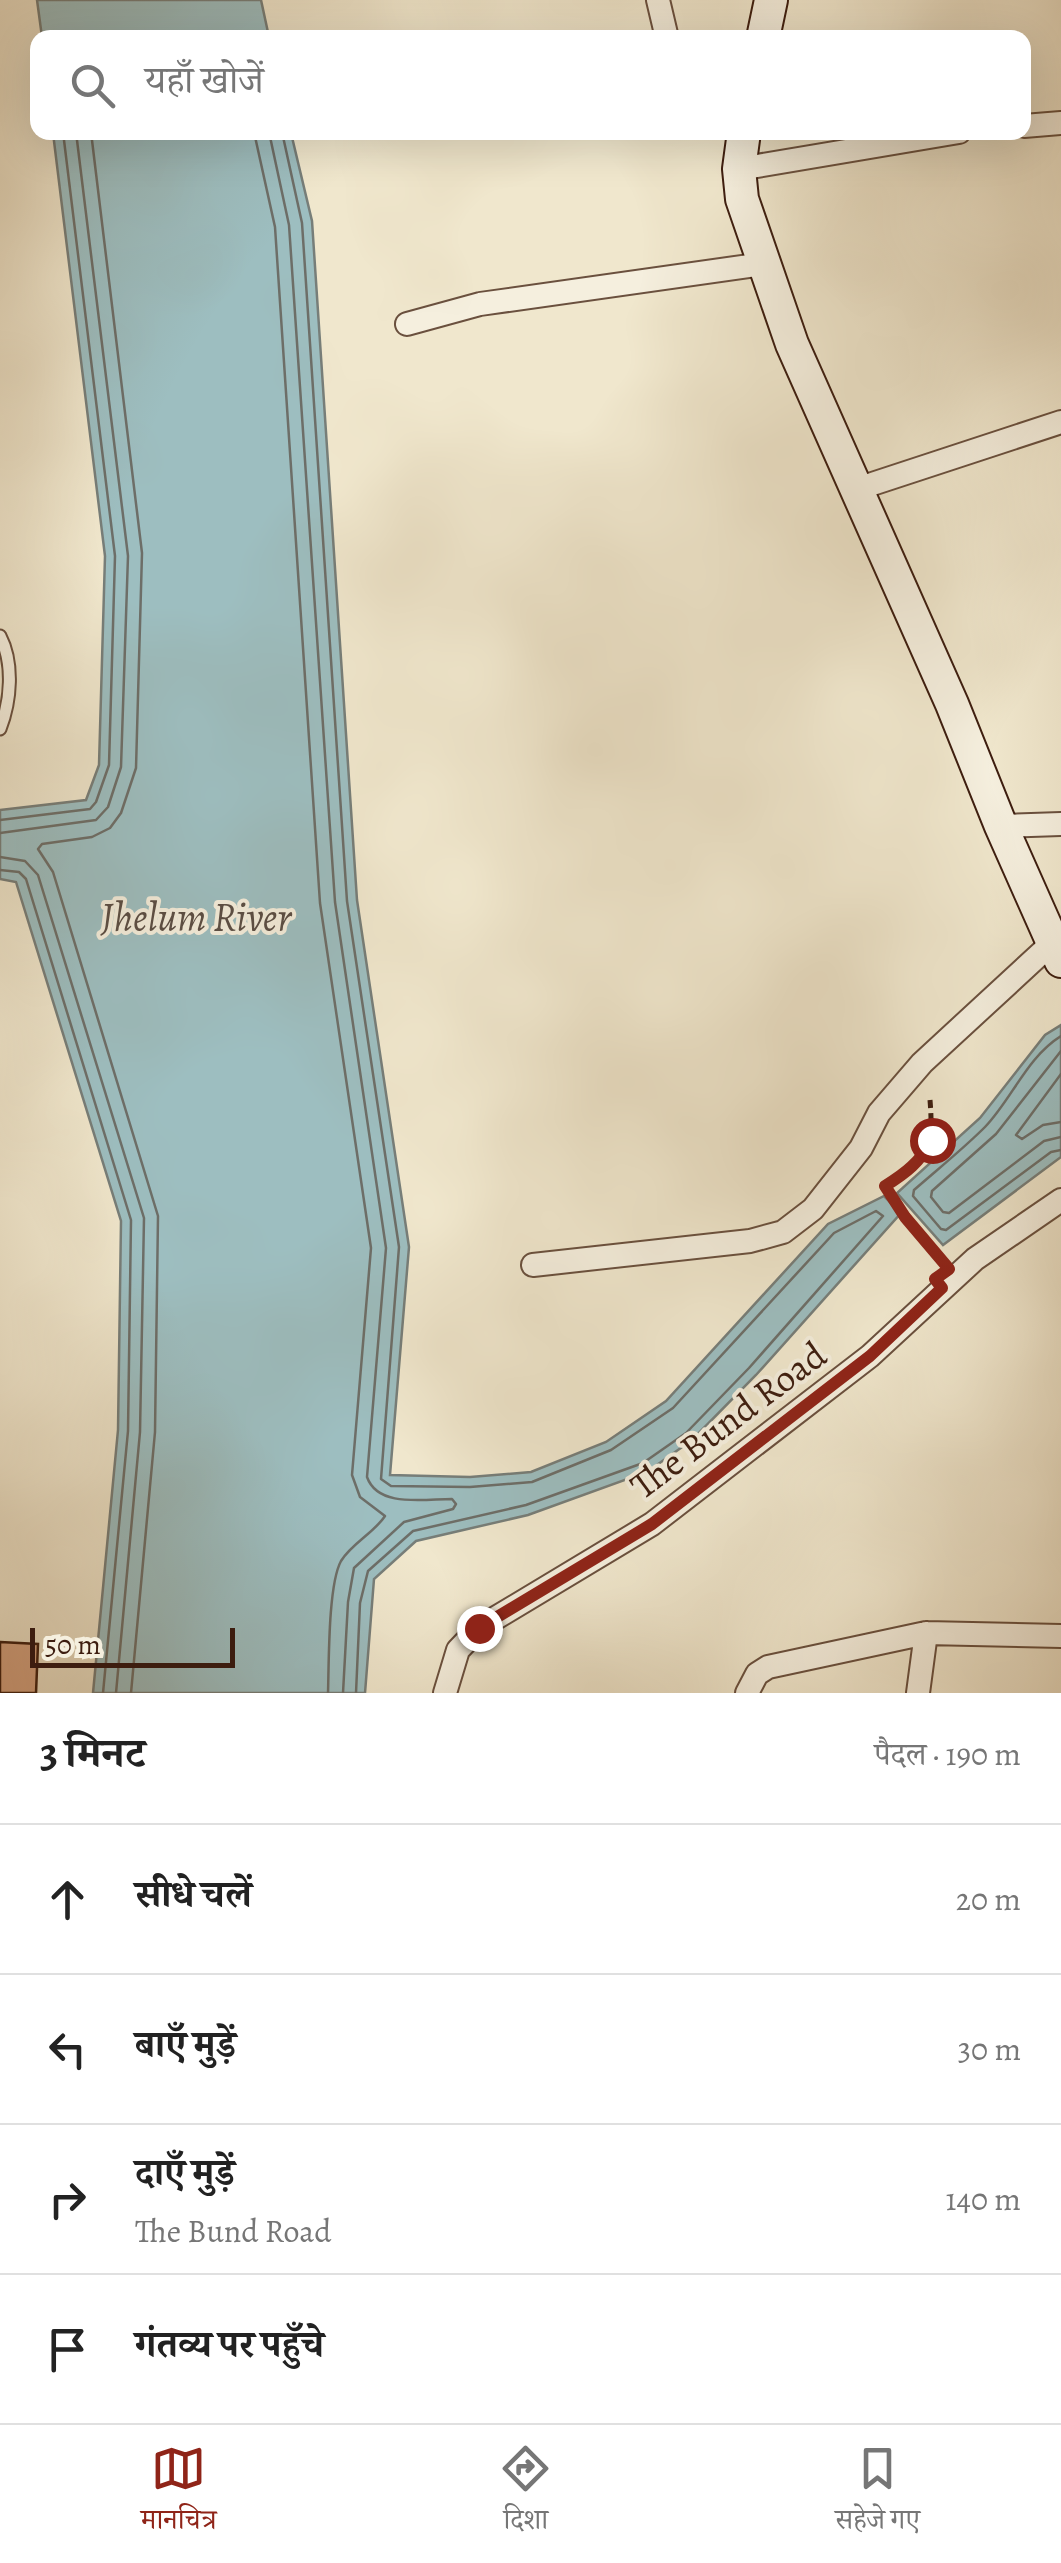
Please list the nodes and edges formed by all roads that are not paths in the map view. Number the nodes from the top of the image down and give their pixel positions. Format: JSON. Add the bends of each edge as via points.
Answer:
{"nodes":[{"id":1,"x":658,"y":0,"type":"edge"},
{"id":2,"x":771,"y":0,"type":"edge"},
{"id":3,"x":665,"y":30,"type":"edge"},
{"id":4,"x":765,"y":30,"type":"edge"},
{"id":5,"x":1061,"y":123,"type":"edge"},
{"id":6,"x":1031,"y":125,"type":"edge"},
{"id":7,"x":800,"y":140,"type":"edge"},
{"id":8,"x":740,"y":143,"type":"edge"},
{"id":9,"x":763,"y":264,"type":"junction"},
{"id":10,"x":407,"y":324,"type":"dead end"},
{"id":11,"x":1061,"y":422,"type":"edge"},
{"id":12,"x":857,"y":489,"type":"junction"},
{"id":13,"x":0,"y":636,"type":"edge"},
{"id":14,"x":0,"y":729,"type":"edge"},
{"id":15,"x":1061,"y":824,"type":"edge"},
{"id":16,"x":1001,"y":826,"type":"junction"},
{"id":17,"x":1056,"y":952,"type":"edge"},
{"id":18,"x":1061,"y":1200,"type":"edge"},
{"id":19,"x":533,"y":1265,"type":"dead end"},
{"id":20,"x":926,"y":1633,"type":"junction"},
{"id":21,"x":1061,"y":1636,"type":"edge"},
{"id":22,"x":445,"y":1693,"type":"edge"},
{"id":23,"x":747,"y":1693,"type":"edge"},
{"id":24,"x":918,"y":1693,"type":"edge"}],
"edges":[{"from":1,"to":3,"type":"street"},
{"from":2,"to":4,"type":"street"},
{"from":5,"to":6,"type":"street"},
{"from":7,"to":8,"type":"street"},
{"from":8,"to":9,"type":"street","via":[[742,199]]},
{"from":9,"to":10,"type":"street","via":[[480,304]]},
{"from":9,"to":12,"type":"street"},
{"from":11,"to":12,"type":"street"},
{"from":12,"to":16,"type":"street"},
{"from":13,"to":14,"type":"lane","via":[[9,694]]},
{"from":15,"to":16,"type":"street"},
{"from":16,"to":17,"type":"street"},
{"from":17,"to":19,"type":"street","via":[[922,1063],[878,1113],[838,1180],[798,1223],[750,1241]]},
{"from":18,"to":22,"type":"street","name":"The Bund Road","via":[[974,1259],[870,1356],[652,1524],[479,1628],[458,1650]]},
{"from":20,"to":21,"type":"street"},
{"from":20,"to":23,"type":"street","via":[[768,1667]]},
{"from":20,"to":24,"type":"street"}]}
